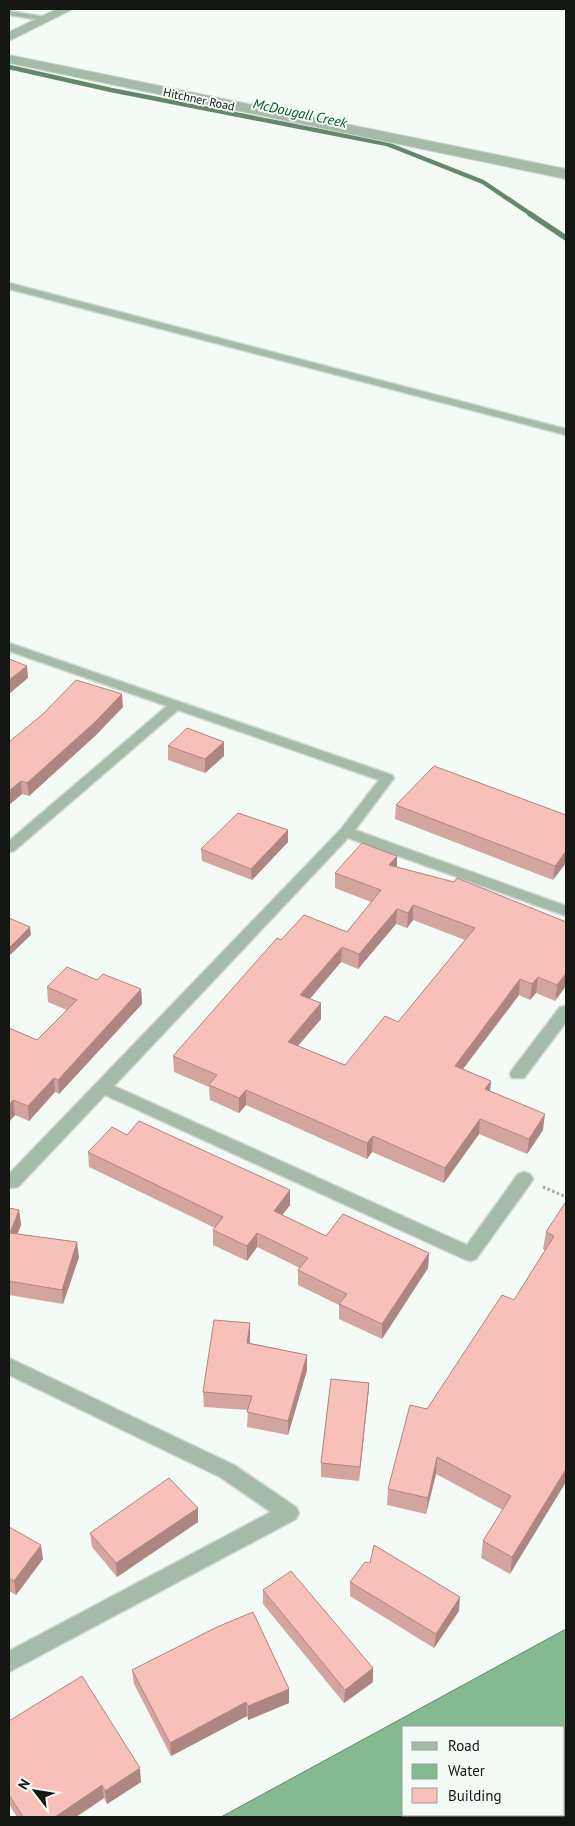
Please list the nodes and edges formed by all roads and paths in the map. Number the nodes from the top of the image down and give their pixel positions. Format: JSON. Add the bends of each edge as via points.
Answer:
{"nodes":[{"id":1,"x":67,"y":9,"type":"edge"},
{"id":2,"x":9,"y":13,"type":"edge"},
{"id":3,"x":46,"y":19,"type":"junction"},
{"id":4,"x":9,"y":37,"type":"edge"},
{"id":5,"x":9,"y":59,"type":"edge"},
{"id":6,"x":566,"y":174,"type":"edge"},
{"id":7,"x":9,"y":286,"type":"edge"},
{"id":8,"x":566,"y":432,"type":"edge"},
{"id":9,"x":9,"y":647,"type":"edge"},
{"id":10,"x":176,"y":705,"type":"junction"},
{"id":11,"x":346,"y":832,"type":"junction"},
{"id":12,"x":9,"y":848,"type":"edge"},
{"id":13,"x":566,"y":911,"type":"edge"},
{"id":14,"x":566,"y":1011,"type":"edge"},
{"id":15,"x":518,"y":1074,"type":"dead end"},
{"id":16,"x":102,"y":1087,"type":"junction"},
{"id":17,"x":524,"y":1179,"type":"dead end"},
{"id":18,"x":12,"y":1182,"type":"dead end"},
{"id":19,"x":9,"y":1366,"type":"edge"},
{"id":20,"x":9,"y":1662,"type":"edge"}],
"edges":[{"from":1,"to":3,"type":"street"},
{"from":2,"to":3,"type":"lane"},
{"from":3,"to":4,"type":"street"},
{"from":5,"to":6,"type":"street","name":"Hitchner Road"},
{"from":7,"to":8,"type":"lane"},
{"from":9,"to":10,"type":"lane"},
{"from":10,"to":11,"type":"lane","via":[[387,778]]},
{"from":10,"to":12,"type":"lane"},
{"from":11,"to":13,"type":"lane"},
{"from":11,"to":16,"type":"lane"},
{"from":14,"to":15,"type":"lane"},
{"from":16,"to":17,"type":"lane","via":[[470,1254]]},
{"from":16,"to":18,"type":"lane"},
{"from":19,"to":20,"type":"lane","via":[[227,1471],[289,1513]]}]}
